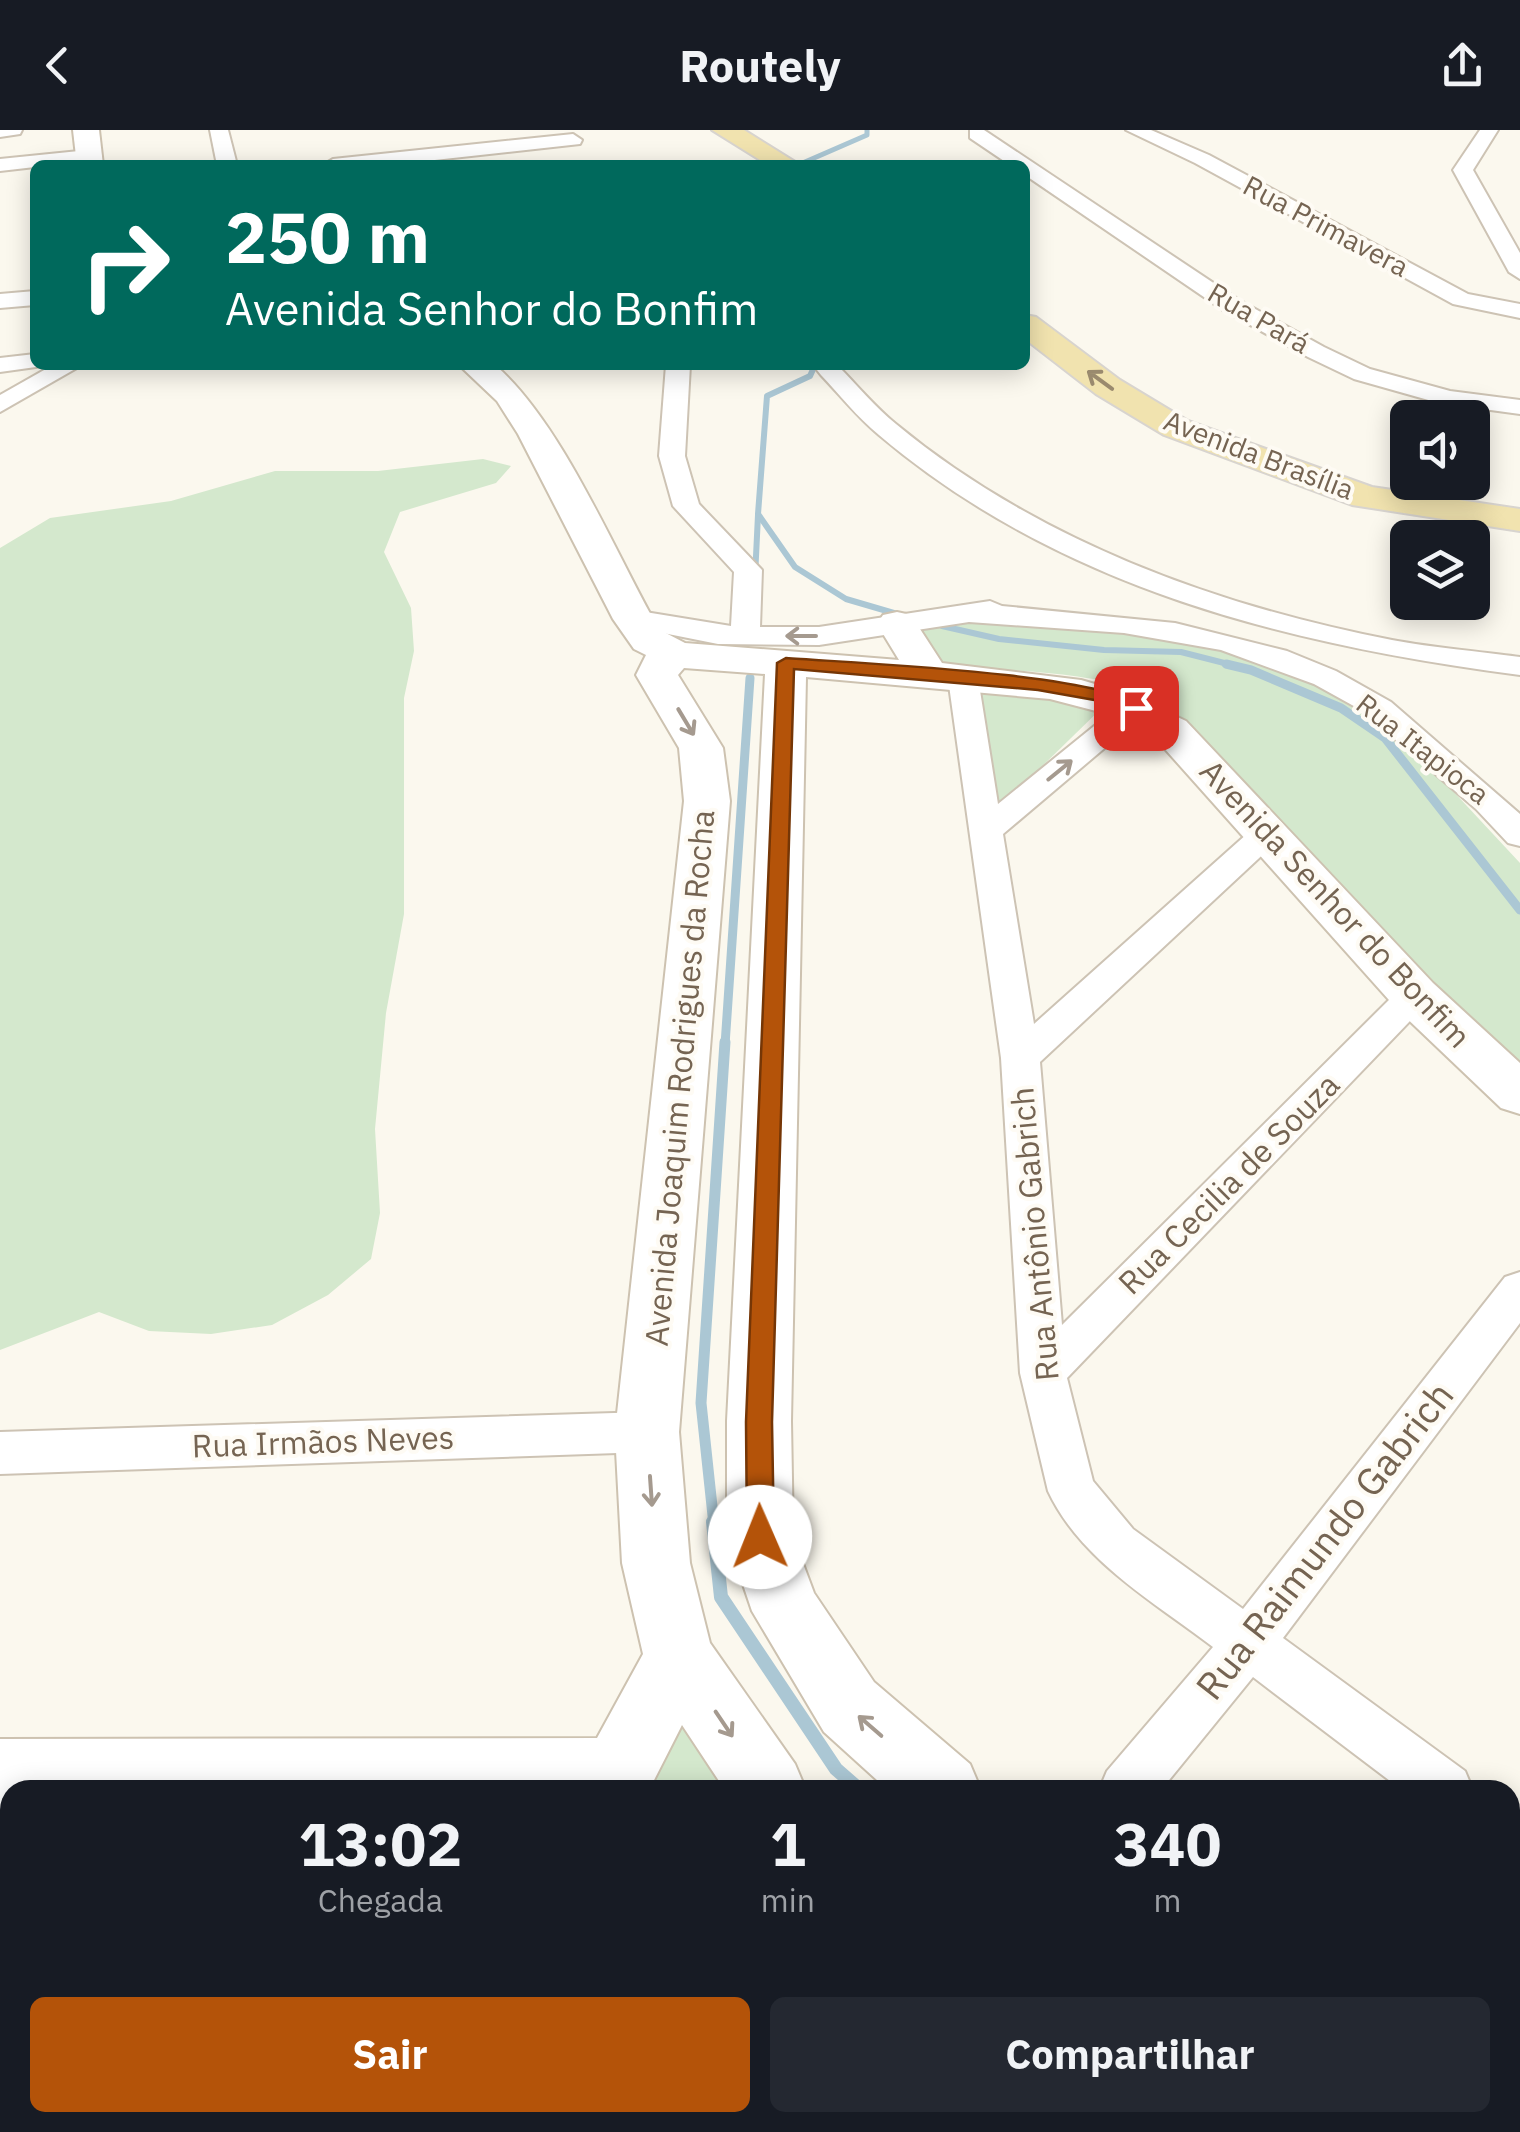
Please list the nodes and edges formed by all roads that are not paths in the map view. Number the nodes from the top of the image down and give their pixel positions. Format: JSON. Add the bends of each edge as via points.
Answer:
{"nodes":[{"id":1,"x":14,"y":130,"type":"edge"},
{"id":2,"x":219,"y":130,"type":"edge"},
{"id":3,"x":472,"y":130,"type":"edge"},
{"id":4,"x":1005,"y":130,"type":"edge"},
{"id":5,"x":1135,"y":130,"type":"edge"},
{"id":6,"x":1489,"y":130,"type":"edge"},
{"id":7,"x":0,"y":131,"type":"edge"},
{"id":8,"x":748,"y":133,"type":"edge"},
{"id":9,"x":573,"y":141,"type":"edge"},
{"id":10,"x":482,"y":149,"type":"junction"},
{"id":11,"x":88,"y":151,"type":"edge"},
{"id":12,"x":30,"y":160,"type":"edge"},
{"id":13,"x":31,"y":160,"type":"edge"},
{"id":14,"x":226,"y":160,"type":"edge"},
{"id":15,"x":344,"y":160,"type":"edge"},
{"id":16,"x":781,"y":160,"type":"edge"},
{"id":17,"x":803,"y":160,"type":"edge"},
{"id":18,"x":1015,"y":160,"type":"edge"},
{"id":19,"x":0,"y":165,"type":"edge"},
{"id":20,"x":1030,"y":170,"type":"edge"},
{"id":21,"x":1509,"y":229,"type":"edge"},
{"id":22,"x":1520,"y":272,"type":"edge"},
{"id":23,"x":30,"y":299,"type":"edge"},
{"id":24,"x":0,"y":302,"type":"edge"},
{"id":25,"x":1520,"y":311,"type":"edge"},
{"id":26,"x":1030,"y":328,"type":"edge"},
{"id":27,"x":30,"y":361,"type":"edge"},
{"id":28,"x":1030,"y":362,"type":"edge"},
{"id":29,"x":0,"y":364,"type":"edge"},
{"id":30,"x":61,"y":370,"type":"edge"},
{"id":31,"x":481,"y":370,"type":"edge"},
{"id":32,"x":678,"y":370,"type":"edge"},
{"id":33,"x":829,"y":370,"type":"dead end"},
{"id":34,"x":0,"y":405,"type":"edge"},
{"id":35,"x":1520,"y":407,"type":"edge"},
{"id":36,"x":1520,"y":520,"type":"edge"},
{"id":37,"x":1520,"y":534,"type":"edge"},
{"id":38,"x":1208,"y":604,"type":"junction"},
{"id":39,"x":966,"y":612,"type":"junction"},
{"id":40,"x":633,"y":618,"type":"junction"},
{"id":41,"x":897,"y":624,"type":"junction"},
{"id":42,"x":750,"y":644,"type":"junction"},
{"id":43,"x":1391,"y":649,"type":"junction"},
{"id":44,"x":676,"y":655,"type":"junction"},
{"id":45,"x":1520,"y":666,"type":"edge"},
{"id":46,"x":946,"y":677,"type":"junction"},
{"id":47,"x":1374,"y":704,"type":"junction"},
{"id":48,"x":1136,"y":708,"type":"junction"},
{"id":49,"x":1508,"y":811,"type":"edge"},
{"id":50,"x":985,"y":832,"type":"junction"},
{"id":51,"x":1269,"y":833,"type":"junction"},
{"id":52,"x":1520,"y":835,"type":"edge"},
{"id":53,"x":1415,"y":996,"type":"junction"},
{"id":54,"x":1020,"y":1058,"type":"junction"},
{"id":55,"x":1520,"y":1094,"type":"edge"},
{"id":56,"x":1520,"y":1290,"type":"edge"},
{"id":57,"x":1042,"y":1373,"type":"junction"},
{"id":58,"x":646,"y":1432,"type":"junction"},
{"id":59,"x":0,"y":1453,"type":"edge"},
{"id":60,"x":1246,"y":1645,"type":"junction"},
{"id":61,"x":679,"y":1658,"type":"junction"},
{"id":62,"x":0,"y":1776,"type":"edge"},
{"id":63,"x":408,"y":1780,"type":"edge"},
{"id":64,"x":613,"y":1780,"type":"edge"},
{"id":65,"x":761,"y":1780,"type":"edge"},
{"id":66,"x":932,"y":1780,"type":"edge"},
{"id":67,"x":1134,"y":1780,"type":"edge"},
{"id":68,"x":1432,"y":1780,"type":"edge"}],
"edges":[{"from":1,"to":7,"type":"street"},
{"from":2,"to":14,"type":"street"},
{"from":3,"to":10,"type":"street"},
{"from":4,"to":18,"type":"street","name":"Rua Pará","via":[[977,134]]},
{"from":5,"to":25,"type":"street","name":"Rua Primavera","via":[[1202,159],[1460,299]]},
{"from":6,"to":21,"type":"street","via":[[1463,170]]},
{"from":8,"to":16,"type":"main road"},
{"from":8,"to":17,"type":"main road"},
{"from":9,"to":10,"type":"street"},
{"from":10,"to":15,"type":"street"},
{"from":11,"to":13,"type":"street"},
{"from":12,"to":19,"type":"street"},
{"from":20,"to":35,"type":"street","name":"Rua Pará","via":[[1231,305],[1316,352],[1362,374],[1448,398]]},
{"from":21,"to":22,"type":"street"},
{"from":23,"to":24,"type":"street"},
{"from":36,"to":26,"type":"main road","name":"Avenida Brasília","one_way":true,"via":[[1364,496],[1176,428]]},
{"from":27,"to":29,"type":"street"},
{"from":28,"to":37,"type":"main road","name":"Avenida Brasília","via":[[1088,407],[1196,456],[1364,511]]},
{"from":30,"to":34,"type":"street"},
{"from":31,"to":40,"type":"street","via":[[510,395],[536,434]]},
{"from":32,"to":42,"type":"street","via":[[672,456],[686,506],[748,570]]},
{"from":33,"to":38,"type":"street","via":[[891,433],[968,488],[1036,529]]},
{"from":38,"to":39,"type":"street","via":[[1146,598]]},
{"from":38,"to":43,"type":"street"},
{"from":39,"to":41,"type":"street"},
{"from":39,"to":47,"type":"street","name":"Rua Itapioca","via":[[1139,623],[1252,647]]},
{"from":40,"to":42,"type":"street"},
{"from":40,"to":44,"type":"street","via":[[648,640]]},
{"from":41,"to":42,"type":"street","one_way":true},
{"from":41,"to":46,"type":"street"},
{"from":42,"to":44,"type":"street","name":"Avenida Senhor do Bonfim"},
{"from":42,"to":44,"type":"street"},
{"from":42,"to":46,"type":"street","name":"Avenida Senhor do Bonfim"},
{"from":66,"to":42,"type":"street","one_way":true,"via":[[848,1707],[787,1611],[760,1537]]},
{"from":43,"to":45,"type":"street"},
{"from":43,"to":47,"type":"street"},
{"from":44,"to":58,"type":"street","name":"Avenida Joaquim Rodrigues da Rocha","one_way":true,"via":[[657,675],[701,748],[707,801]]},
{"from":46,"to":48,"type":"street","name":"Avenida Senhor do Bonfim","via":[[1071,690]]},
{"from":46,"to":50,"type":"street","name":"Rua Antônio Gabrich"},
{"from":47,"to":49,"type":"street","name":"Rua Itapioca"},
{"from":50,"to":48,"type":"street","one_way":true},
{"from":48,"to":51,"type":"street","name":"Avenida Senhor do Bonfim","via":[[1171,730]]},
{"from":49,"to":52,"type":"street","name":"Rua Itapioca"},
{"from":50,"to":54,"type":"street","name":"Rua Antônio Gabrich"},
{"from":51,"to":53,"type":"street","name":"Avenida Senhor do Bonfim"},
{"from":51,"to":54,"type":"street"},
{"from":53,"to":55,"type":"street","name":"Avenida Senhor do Bonfim"},
{"from":53,"to":57,"type":"street","name":"Rua Cecilia de Souza"},
{"from":54,"to":57,"type":"street","name":"Rua Antônio Gabrich"},
{"from":56,"to":60,"type":"street","name":"Rua Raimundo Gabrich"},
{"from":57,"to":60,"type":"street","name":"Rua Antônio Gabrich","via":[[1072,1491],[1116,1546]]},
{"from":58,"to":59,"type":"street","name":"Rua Irmãos Neves"},
{"from":58,"to":61,"type":"street","name":"Avenida Joaquim Rodrigues da Rocha","one_way":true,"via":[[656,1563]]},
{"from":60,"to":67,"type":"street","name":"Rua Raimundo Gabrich"},
{"from":60,"to":68,"type":"street","name":"Rua Antônio Gabrich"},
{"from":61,"to":64,"type":"street"},
{"from":61,"to":65,"type":"street","name":"Avenida Joaquim Rodrigues da Rocha","one_way":true},
{"from":62,"to":63,"type":"street"}]}
